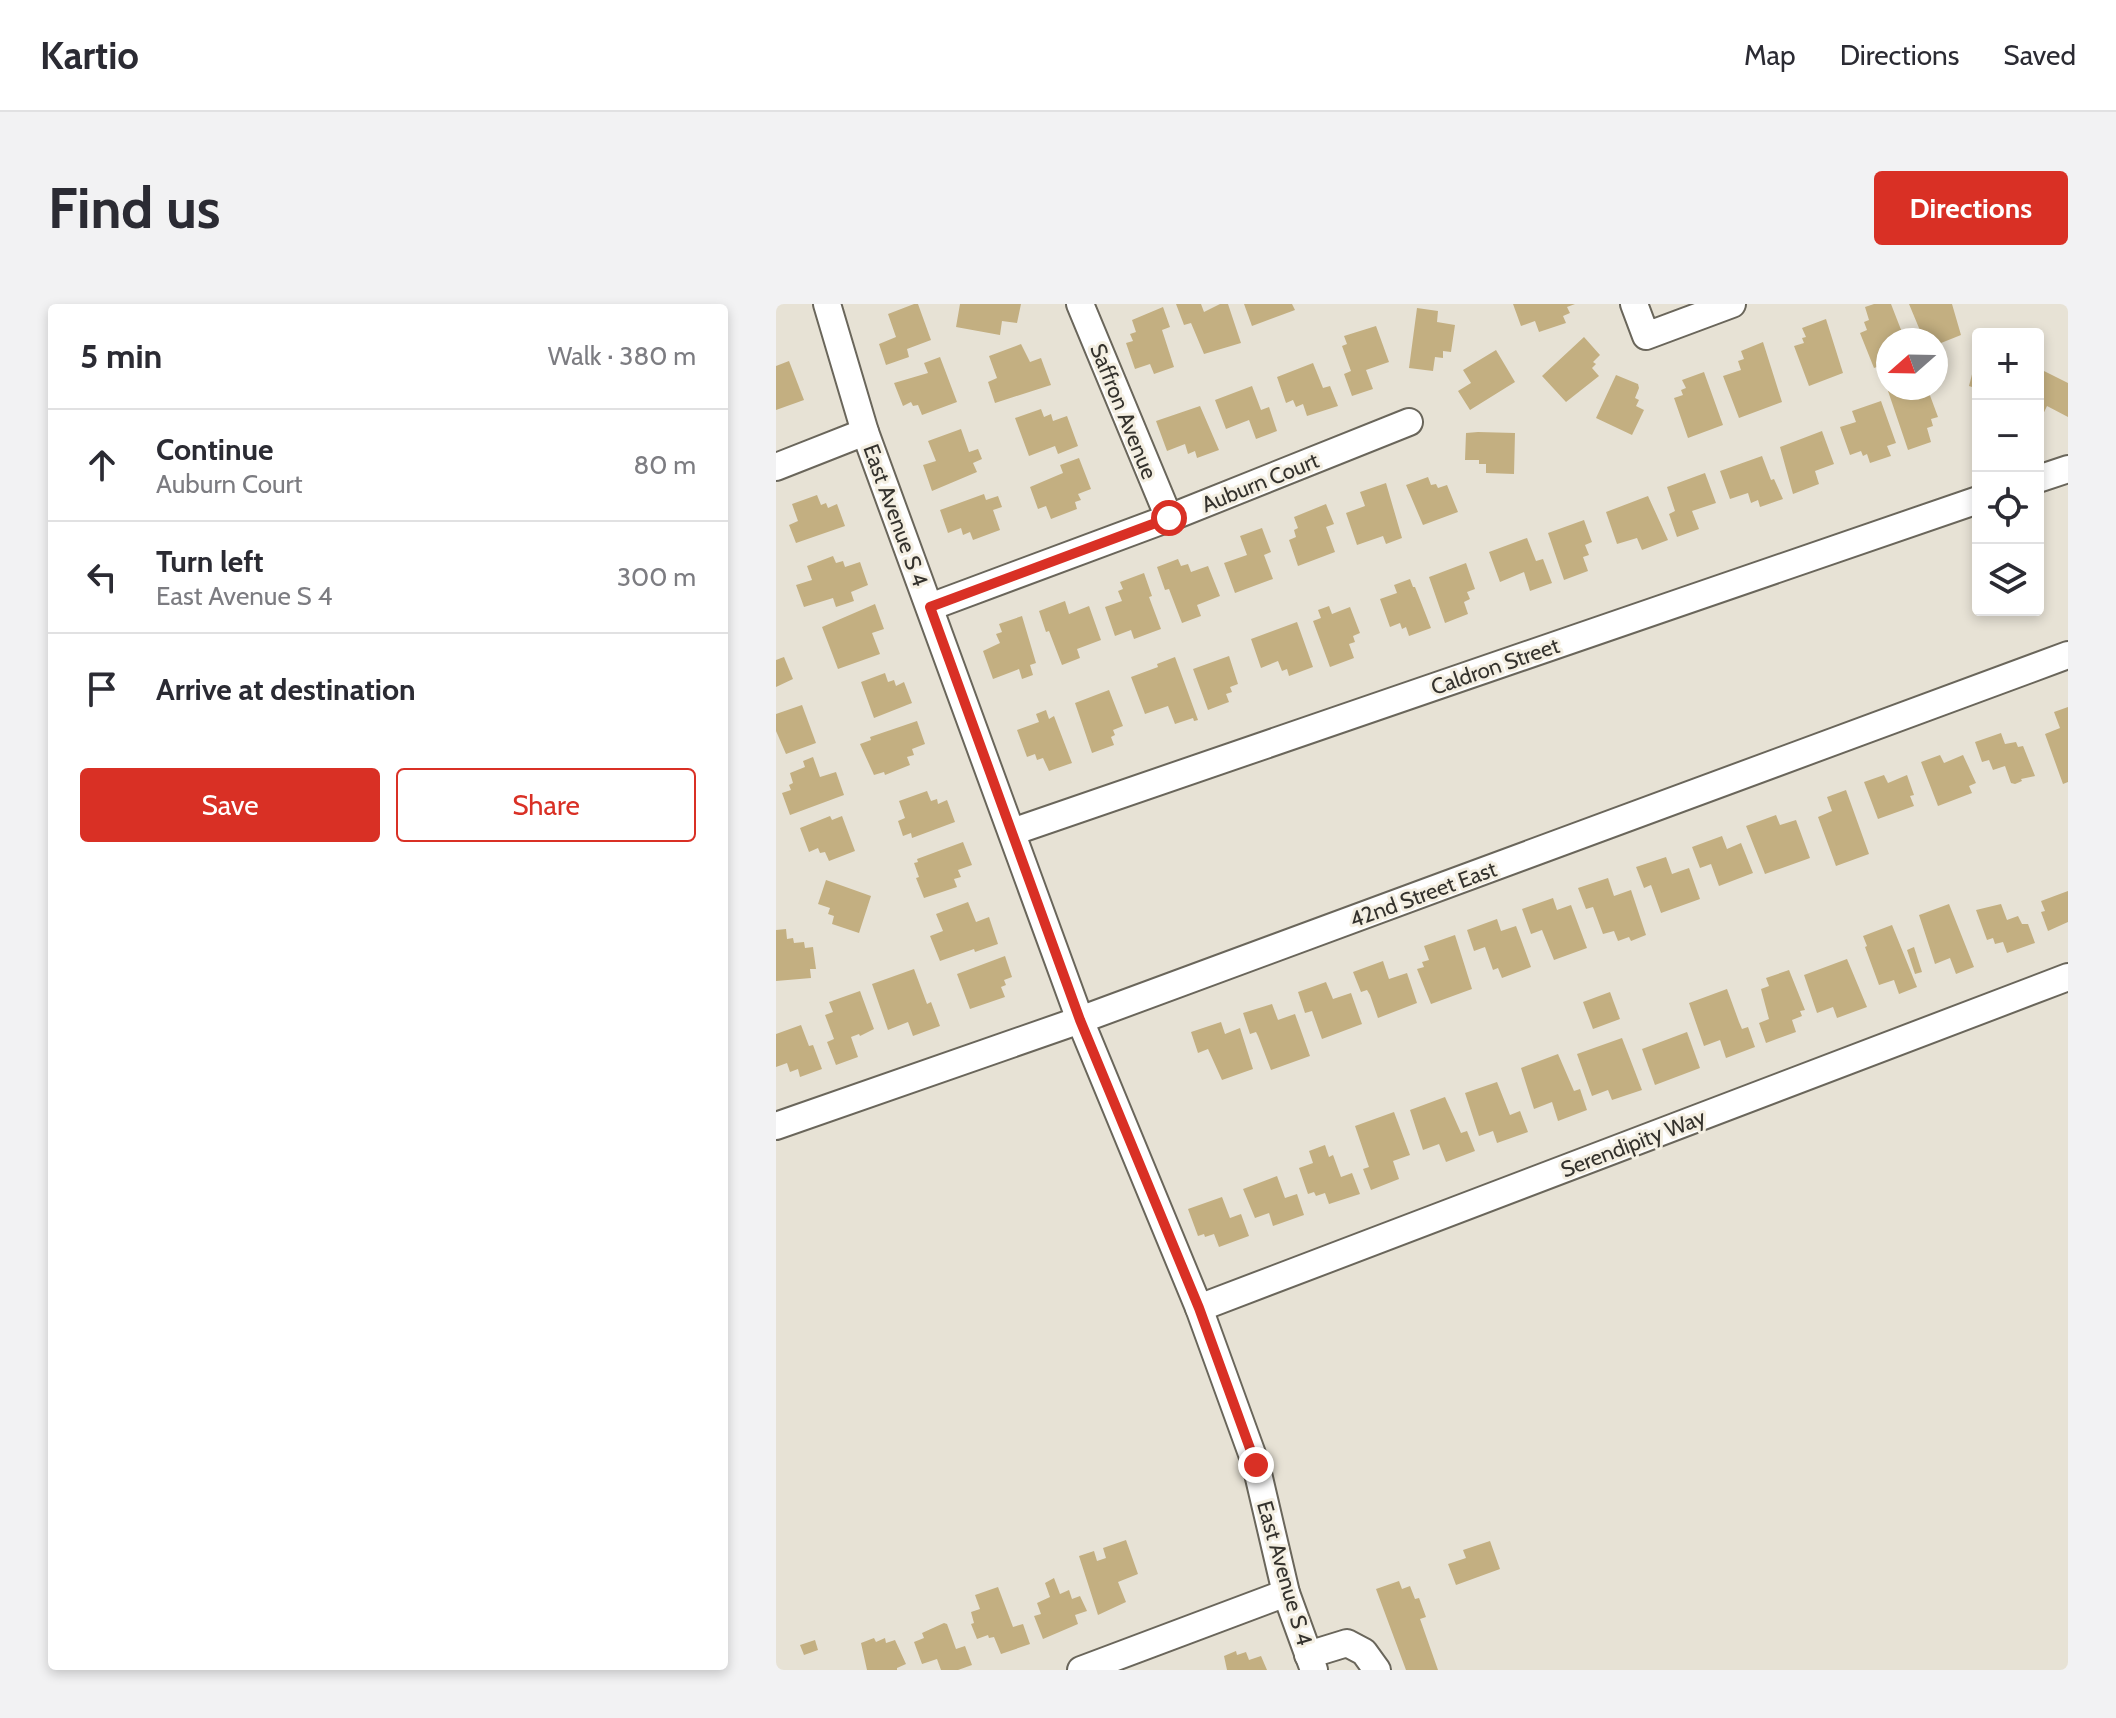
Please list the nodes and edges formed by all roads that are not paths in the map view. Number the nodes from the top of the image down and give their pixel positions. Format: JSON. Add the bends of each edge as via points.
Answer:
{"nodes":[{"id":1,"x":827,"y":304,"type":"edge"},
{"id":2,"x":1080,"y":304,"type":"edge"},
{"id":3,"x":1634,"y":304,"type":"edge"},
{"id":4,"x":1732,"y":304,"type":"edge"},
{"id":5,"x":1409,"y":422,"type":"dead end"},
{"id":6,"x":865,"y":432,"type":"junction"},
{"id":7,"x":776,"y":467,"type":"edge"},
{"id":8,"x":2068,"y":469,"type":"edge"},
{"id":9,"x":2044,"y":477,"type":"edge"},
{"id":10,"x":1972,"y":502,"type":"edge"},
{"id":11,"x":1169,"y":518,"type":"junction"},
{"id":12,"x":930,"y":607,"type":"junction"},
{"id":13,"x":2068,"y":655,"type":"edge"},
{"id":14,"x":1012,"y":832,"type":"junction"},
{"id":15,"x":2068,"y":977,"type":"edge"},
{"id":16,"x":1080,"y":1020,"type":"junction"},
{"id":17,"x":776,"y":1126,"type":"edge"},
{"id":18,"x":1199,"y":1308,"type":"junction"},
{"id":19,"x":1286,"y":1593,"type":"junction"},
{"id":20,"x":1311,"y":1663,"type":"edge"},
{"id":21,"x":1081,"y":1670,"type":"edge"},
{"id":22,"x":1377,"y":1670,"type":"edge"}],
"edges":[{"from":1,"to":6,"type":"street","name":"East Avenue S 4"},
{"from":2,"to":11,"type":"street","name":"Saffron Avenue"},
{"from":3,"to":4,"type":"street","via":[[1646,336]]},
{"from":5,"to":11,"type":"street","name":"Auburn Court"},
{"from":6,"to":7,"type":"street"},
{"from":6,"to":12,"type":"street","name":"East Avenue S 4"},
{"from":8,"to":9,"type":"street"},
{"from":10,"to":14,"type":"street","name":"Caldron Street"},
{"from":11,"to":12,"type":"street","name":"Auburn Court"},
{"from":12,"to":14,"type":"street","name":"East Avenue S 4"},
{"from":13,"to":16,"type":"street","name":"42nd Street East"},
{"from":14,"to":16,"type":"street","name":"East Avenue S 4"},
{"from":15,"to":18,"type":"street","name":"Serendipity Way"},
{"from":16,"to":17,"type":"street","name":"42nd Street East"},
{"from":16,"to":18,"type":"street","name":"East Avenue S 4"},
{"from":18,"to":19,"type":"street","name":"East Avenue S 4","via":[[1256,1465]]},
{"from":19,"to":20,"type":"street","name":"East Avenue S 4"},
{"from":19,"to":21,"type":"street"},
{"from":20,"to":22,"type":"street","via":[[1347,1643],[1364,1652]]}]}
